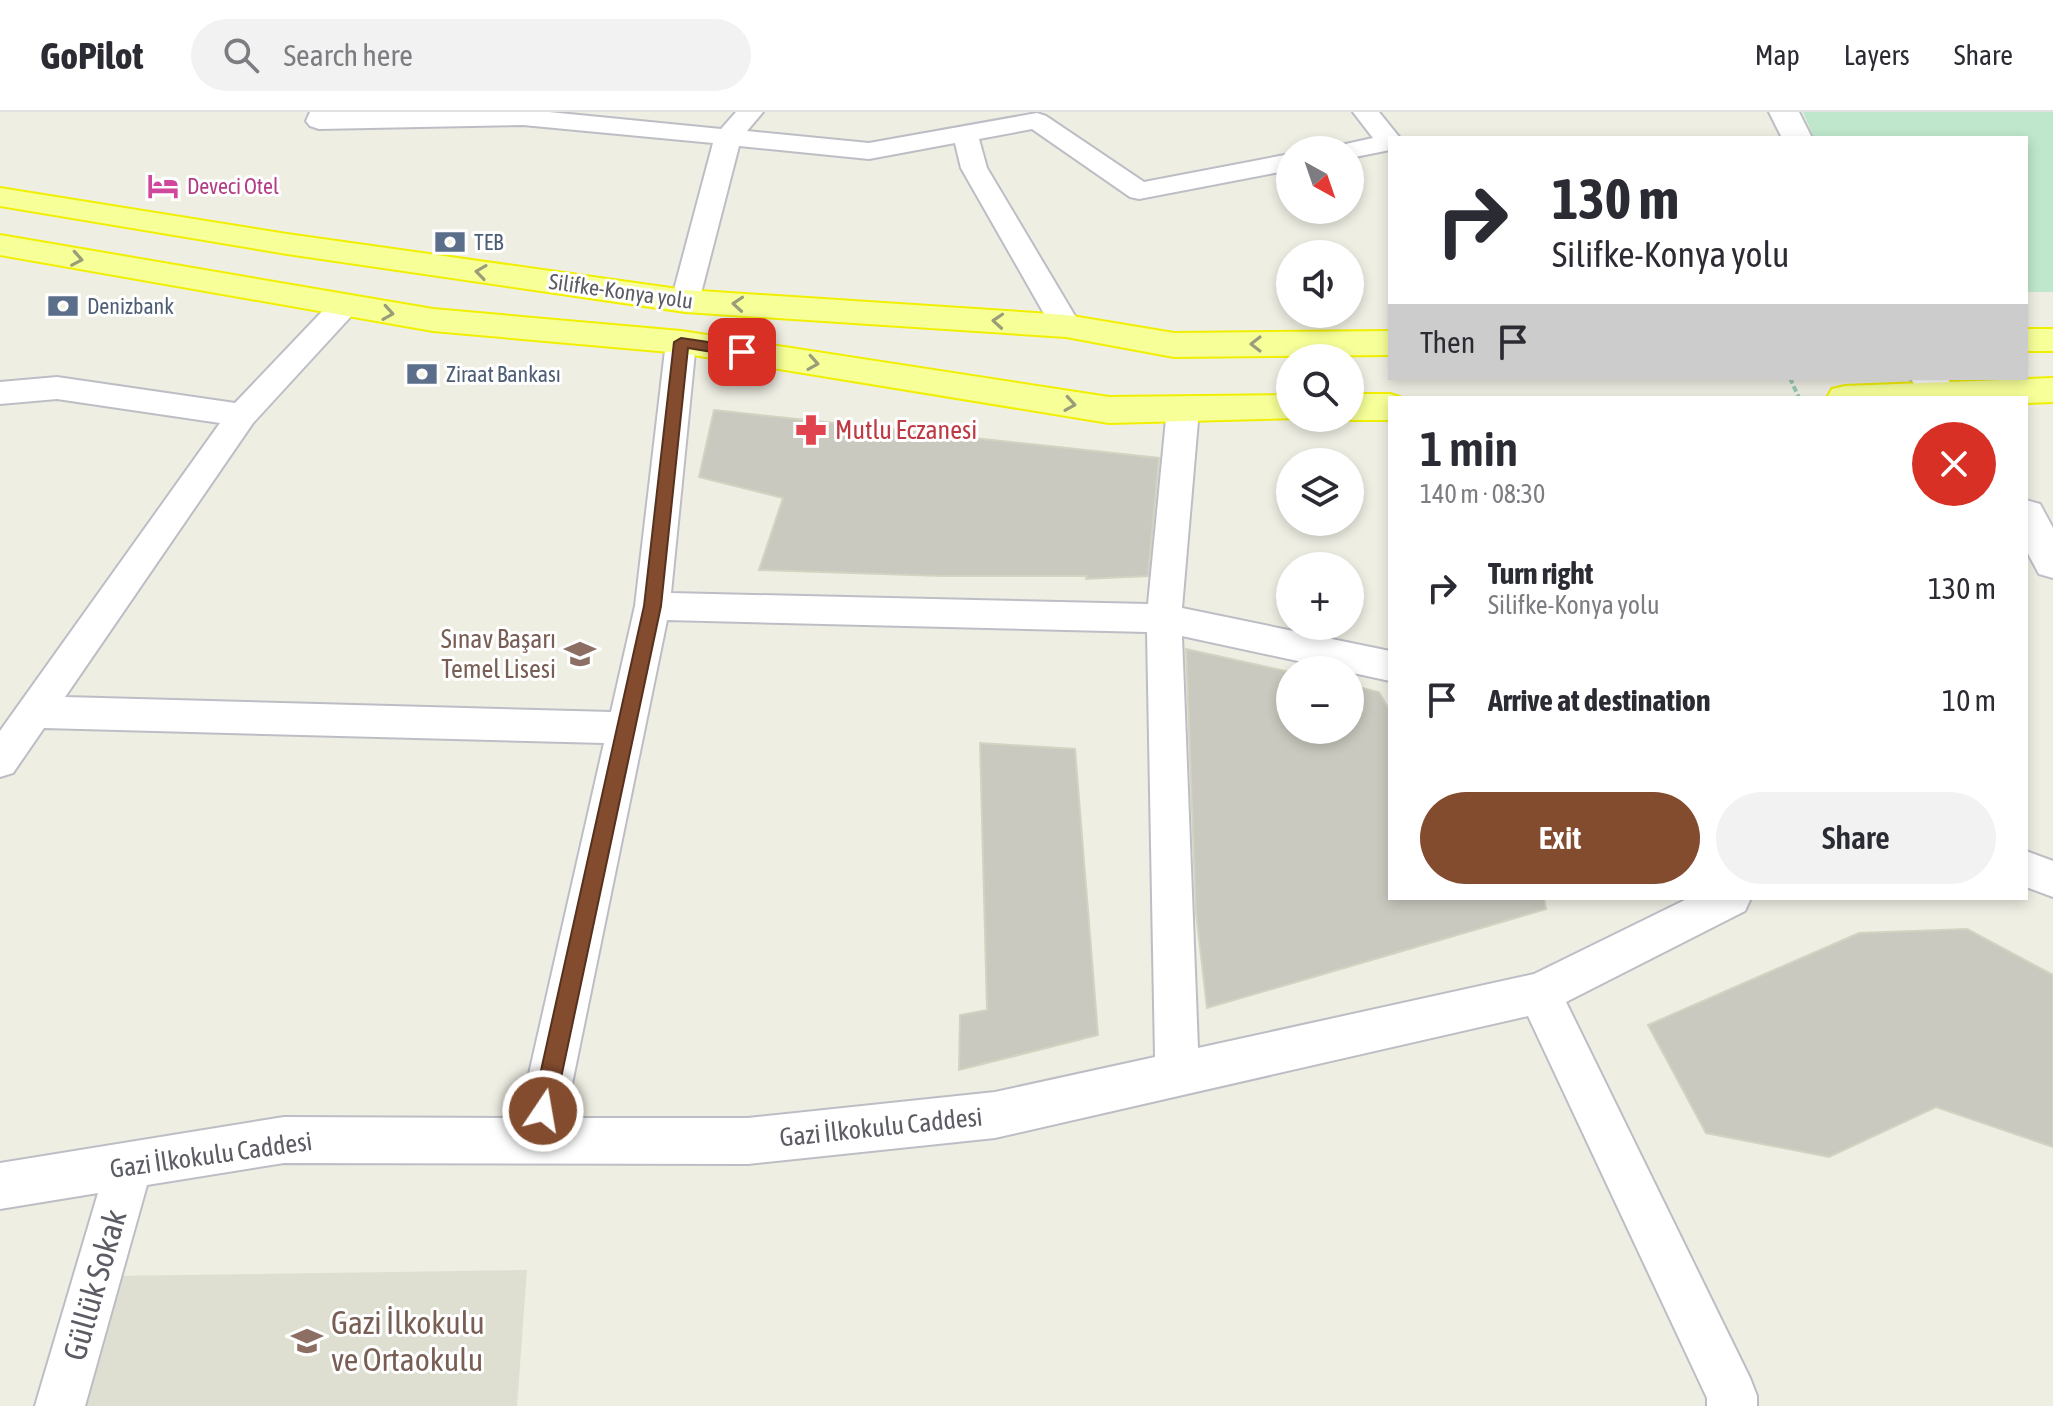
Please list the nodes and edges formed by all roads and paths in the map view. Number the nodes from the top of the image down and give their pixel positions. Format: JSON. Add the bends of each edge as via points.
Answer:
{"nodes":[{"id":1,"x":323,"y":112,"type":"edge"},
{"id":2,"x":750,"y":112,"type":"edge"},
{"id":3,"x":1366,"y":112,"type":"edge"},
{"id":4,"x":1784,"y":112,"type":"edge"},
{"id":5,"x":1011,"y":116,"type":"edge"},
{"id":6,"x":965,"y":134,"type":"junction"},
{"id":7,"x":1796,"y":136,"type":"edge"},
{"id":8,"x":728,"y":137,"type":"junction"},
{"id":9,"x":1388,"y":140,"type":"edge"},
{"id":10,"x":1388,"y":142,"type":"edge"},
{"id":11,"x":1364,"y":147,"type":"edge"},
{"id":12,"x":1276,"y":165,"type":"edge"},
{"id":13,"x":0,"y":197,"type":"edge"},
{"id":14,"x":0,"y":245,"type":"edge"},
{"id":15,"x":685,"y":301,"type":"junction"},
{"id":16,"x":344,"y":306,"type":"junction"},
{"id":17,"x":1066,"y":326,"type":"junction"},
{"id":18,"x":681,"y":342,"type":"junction"},
{"id":19,"x":1388,"y":343,"type":"edge"},
{"id":20,"x":1937,"y":390,"type":"edge"},
{"id":21,"x":2053,"y":390,"type":"edge"},
{"id":22,"x":0,"y":393,"type":"edge"},
{"id":23,"x":1868,"y":396,"type":"edge"},
{"id":24,"x":1364,"y":407,"type":"edge"},
{"id":25,"x":1388,"y":407,"type":"edge"},
{"id":26,"x":1276,"y":408,"type":"edge"},
{"id":27,"x":1183,"y":409,"type":"junction"},
{"id":28,"x":242,"y":415,"type":"junction"},
{"id":29,"x":2028,"y":518,"type":"edge"},
{"id":30,"x":2053,"y":563,"type":"edge"},
{"id":31,"x":652,"y":606,"type":"junction"},
{"id":32,"x":1164,"y":618,"type":"junction"},
{"id":33,"x":1388,"y":666,"type":"edge"},
{"id":34,"x":36,"y":712,"type":"junction"},
{"id":35,"x":626,"y":728,"type":"junction"},
{"id":36,"x":0,"y":761,"type":"edge"},
{"id":37,"x":1727,"y":900,"type":"edge"},
{"id":38,"x":1539,"y":993,"type":"junction"},
{"id":39,"x":1177,"y":1074,"type":"junction"},
{"id":40,"x":537,"y":1141,"type":"junction"},
{"id":41,"x":130,"y":1165,"type":"junction"},
{"id":42,"x":0,"y":1186,"type":"edge"},
{"id":43,"x":60,"y":1406,"type":"edge"},
{"id":44,"x":1732,"y":1406,"type":"edge"}],
"edges":[{"from":1,"to":8,"type":"street","via":[[319,121],[523,117]]},
{"from":2,"to":8,"type":"street"},
{"from":3,"to":9,"type":"street"},
{"from":4,"to":7,"type":"main road"},
{"from":5,"to":6,"type":"street"},
{"from":5,"to":12,"type":"street","via":[[1037,121],[1139,191]]},
{"from":6,"to":8,"type":"street","via":[[869,151]]},
{"from":6,"to":17,"type":"street","via":[[974,168]]},
{"from":8,"to":15,"type":"street"},
{"from":10,"to":11,"type":"street"},
{"from":15,"to":13,"type":"highway","name":"Silifke-Konya yolu","one_way":true},
{"from":14,"to":16,"type":"highway","name":"Silifke-Konya yolu","one_way":true},
{"from":17,"to":15,"type":"highway","name":"Silifke-Konya yolu","one_way":true},
{"from":16,"to":18,"type":"highway","name":"Silifke-Konya yolu","one_way":true,"via":[[433,320]]},
{"from":16,"to":28,"type":"street"},
{"from":19,"to":17,"type":"highway","name":"Silifke-Konya yolu","one_way":true,"via":[[1174,345]]},
{"from":18,"to":27,"type":"highway","name":"Silifke-Konya yolu","one_way":true,"via":[[1109,410]]},
{"from":18,"to":31,"type":"street"},
{"from":20,"to":21,"type":"highway"},
{"from":20,"to":23,"type":"highway"},
{"from":22,"to":28,"type":"street","via":[[57,388]]},
{"from":24,"to":25,"type":"highway"},
{"from":26,"to":27,"type":"highway","name":"Silifke-Konya yolu"},
{"from":27,"to":32,"type":"street"},
{"from":28,"to":34,"type":"street"},
{"from":29,"to":30,"type":"main road"},
{"from":31,"to":32,"type":"street"},
{"from":31,"to":35,"type":"street"},
{"from":32,"to":33,"type":"street"},
{"from":32,"to":39,"type":"street"},
{"from":34,"to":35,"type":"street"},
{"from":34,"to":36,"type":"street"},
{"from":35,"to":40,"type":"street"},
{"from":37,"to":38,"type":"street","name":"Gazi İlkokulu Caddesi"},
{"from":38,"to":39,"type":"street","name":"Gazi İlkokulu Caddesi"},
{"from":38,"to":44,"type":"street","via":[[1732,1396]]},
{"from":39,"to":40,"type":"street","name":"Gazi İlkokulu Caddesi","via":[[995,1115],[748,1141]]},
{"from":40,"to":41,"type":"street","name":"Gazi İlkokulu Caddesi","via":[[284,1140]]},
{"from":41,"to":42,"type":"street","name":"Gazi İlkokulu Caddesi"},
{"from":41,"to":43,"type":"street","name":"Güllük Sokak"}]}
